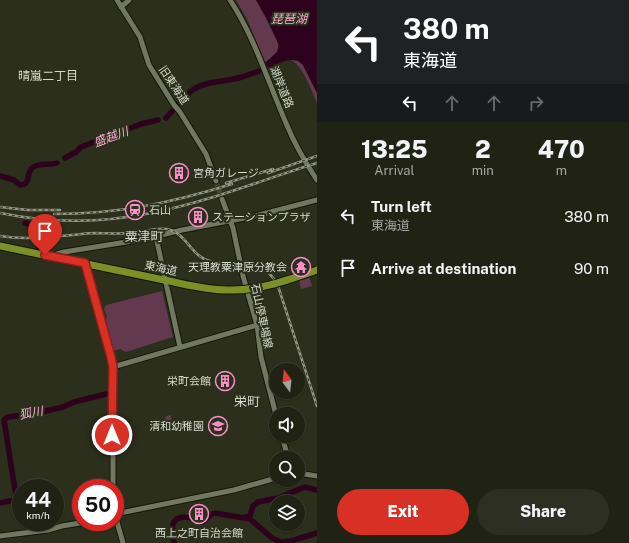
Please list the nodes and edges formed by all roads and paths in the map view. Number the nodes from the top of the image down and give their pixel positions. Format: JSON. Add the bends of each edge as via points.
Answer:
{"nodes":[{"id":1,"x":117,"y":0,"type":"edge"},
{"id":2,"x":129,"y":0,"type":"edge"},
{"id":3,"x":230,"y":0,"type":"edge"},
{"id":4,"x":121,"y":7,"type":"junction"},
{"id":5,"x":317,"y":180,"type":"edge"},
{"id":6,"x":216,"y":181,"type":"tunnel mouth"},
{"id":7,"x":222,"y":199,"type":"tunnel mouth"},
{"id":8,"x":317,"y":200,"type":"edge"},
{"id":9,"x":230,"y":221,"type":"junction"},
{"id":10,"x":156,"y":236,"type":"junction"},
{"id":11,"x":0,"y":246,"type":"edge"},
{"id":12,"x":53,"y":257,"type":"junction"},
{"id":13,"x":85,"y":263,"type":"junction"},
{"id":14,"x":317,"y":270,"type":"edge"},
{"id":15,"x":167,"y":280,"type":"junction"},
{"id":16,"x":257,"y":325,"type":"junction"},
{"id":17,"x":180,"y":347,"type":"junction"},
{"id":18,"x":113,"y":367,"type":"junction"},
{"id":19,"x":274,"y":407,"type":"edge"},
{"id":20,"x":305,"y":474,"type":"edge"},
{"id":21,"x":317,"y":476,"type":"edge"},
{"id":22,"x":113,"y":479,"type":"edge"},
{"id":23,"x":269,"y":480,"type":"edge"},
{"id":24,"x":124,"y":513,"type":"edge"},
{"id":25,"x":72,"y":524,"type":"edge"},
{"id":26,"x":120,"y":531,"type":"edge"},
{"id":27,"x":0,"y":536,"type":"edge"},
{"id":28,"x":123,"y":543,"type":"edge"}],
"edges":[{"from":1,"to":4,"type":"street","name":"旧東海道"},
{"from":2,"to":4,"type":"street"},
{"from":3,"to":5,"type":"street","name":"湖岸道路","via":[[251,39],[292,138]]},
{"from":4,"to":6,"type":"street","name":"旧東海道","via":[[140,37],[149,65],[206,154]]},
{"from":7,"to":9,"type":"street"},
{"from":8,"to":9,"type":"street"},
{"from":9,"to":10,"type":"street"},
{"from":9,"to":16,"type":"street","name":"石山停車場線"},
{"from":10,"to":12,"type":"street","via":[[64,252]]},
{"from":10,"to":15,"type":"street"},
{"from":11,"to":12,"type":"highway","name":"東海道"},
{"from":12,"to":13,"type":"highway","name":"東海道"},
{"from":13,"to":15,"type":"highway","name":"東海道"},
{"from":13,"to":18,"type":"street"},
{"from":14,"to":15,"type":"highway","name":"東海道","bridge":true,"via":[[270,285],[243,290],[210,289]]},
{"from":15,"to":17,"type":"street"},
{"from":16,"to":17,"type":"street"},
{"from":16,"to":19,"type":"street","name":"石山停車場線","via":[[261,357]]},
{"from":17,"to":18,"type":"street"},
{"from":18,"to":22,"type":"street"},
{"from":20,"to":21,"type":"street"},
{"from":23,"to":24,"type":"street"},
{"from":25,"to":27,"type":"street"},
{"from":26,"to":28,"type":"street"}]}
